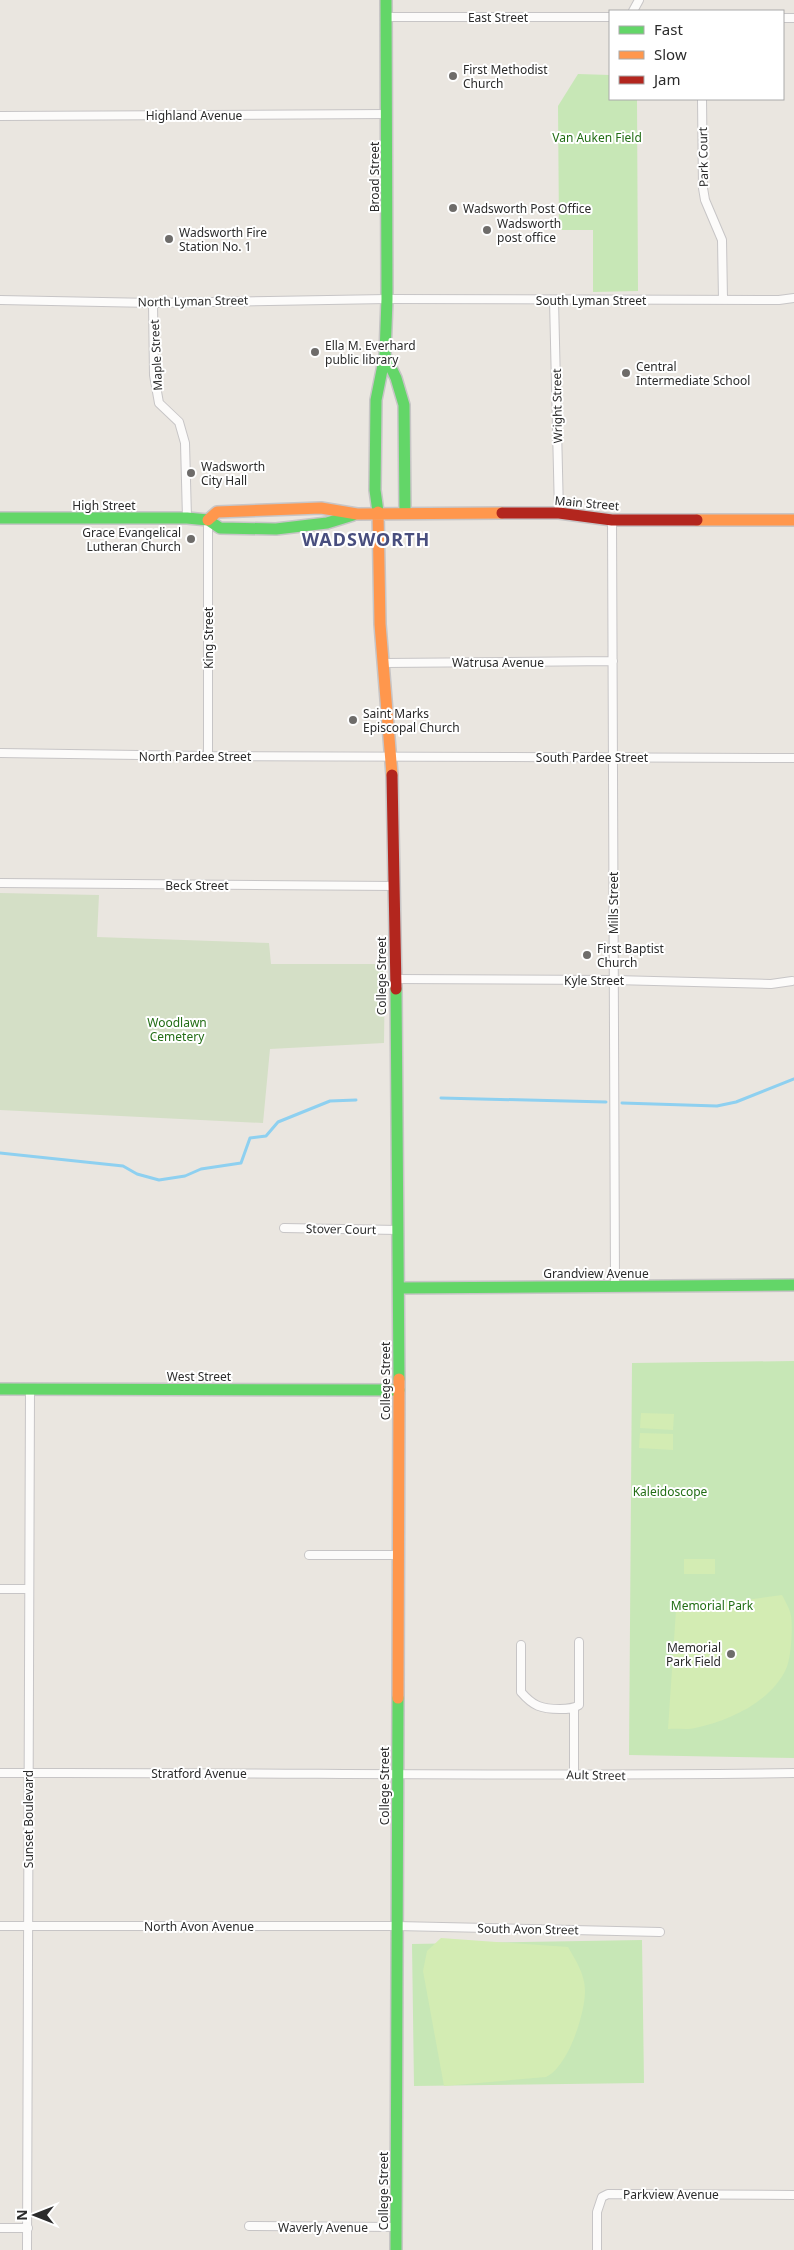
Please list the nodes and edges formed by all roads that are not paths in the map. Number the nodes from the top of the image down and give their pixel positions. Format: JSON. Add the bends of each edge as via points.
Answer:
{"nodes":[{"id":1,"x":386,"y":0,"type":"edge"},
{"id":2,"x":386,"y":17,"type":"junction"},
{"id":3,"x":609,"y":17,"type":"edge"},
{"id":4,"x":702,"y":100,"type":"edge"},
{"id":5,"x":388,"y":114,"type":"junction"},
{"id":6,"x":0,"y":116,"type":"edge"},
{"id":7,"x":794,"y":298,"type":"edge"},
{"id":8,"x":387,"y":299,"type":"junction"},
{"id":9,"x":0,"y":300,"type":"edge"},
{"id":10,"x":554,"y":300,"type":"junction"},
{"id":11,"x":723,"y":300,"type":"junction"},
{"id":12,"x":153,"y":303,"type":"junction"},
{"id":13,"x":385,"y":355,"type":"junction"},
{"id":14,"x":399,"y":387,"type":"junction"},
{"id":15,"x":377,"y":389,"type":"junction"},
{"id":16,"x":378,"y":513,"type":"junction"},
{"id":17,"x":405,"y":513,"type":"junction"},
{"id":18,"x":559,"y":513,"type":"junction"},
{"id":19,"x":357,"y":514,"type":"junction"},
{"id":20,"x":0,"y":518,"type":"edge"},
{"id":21,"x":188,"y":518,"type":"junction"},
{"id":22,"x":208,"y":520,"type":"junction"},
{"id":23,"x":612,"y":520,"type":"junction"},
{"id":24,"x":794,"y":520,"type":"edge"},
{"id":25,"x":613,"y":660,"type":"junction"},
{"id":26,"x":384,"y":663,"type":"junction"},
{"id":27,"x":0,"y":753,"type":"edge"},
{"id":28,"x":208,"y":756,"type":"junction"},
{"id":29,"x":391,"y":757,"type":"junction"},
{"id":30,"x":613,"y":757,"type":"junction"},
{"id":31,"x":794,"y":758,"type":"edge"},
{"id":32,"x":0,"y":883,"type":"edge"},
{"id":33,"x":395,"y":886,"type":"junction"},
{"id":34,"x":395,"y":979,"type":"junction"},
{"id":35,"x":614,"y":980,"type":"junction"},
{"id":36,"x":792,"y":981,"type":"dead end"},
{"id":37,"x":284,"y":1228,"type":"dead end"},
{"id":38,"x":398,"y":1230,"type":"junction"},
{"id":39,"x":794,"y":1285,"type":"edge"},
{"id":40,"x":615,"y":1286,"type":"junction"},
{"id":41,"x":399,"y":1288,"type":"junction"},
{"id":42,"x":0,"y":1389,"type":"edge"},
{"id":43,"x":30,"y":1389,"type":"junction"},
{"id":44,"x":399,"y":1390,"type":"junction"},
{"id":45,"x":310,"y":1555,"type":"dead end"},
{"id":46,"x":398,"y":1555,"type":"junction"},
{"id":47,"x":0,"y":1589,"type":"edge"},
{"id":48,"x":29,"y":1589,"type":"junction"},
{"id":49,"x":580,"y":1642,"type":"dead end"},
{"id":50,"x":521,"y":1645,"type":"dead end"},
{"id":51,"x":574,"y":1708,"type":"junction"},
{"id":52,"x":0,"y":1773,"type":"edge"},
{"id":53,"x":28,"y":1773,"type":"junction"},
{"id":54,"x":398,"y":1773,"type":"junction"},
{"id":55,"x":794,"y":1773,"type":"edge"},
{"id":56,"x":574,"y":1775,"type":"junction"},
{"id":57,"x":0,"y":1926,"type":"edge"},
{"id":58,"x":29,"y":1926,"type":"junction"},
{"id":59,"x":397,"y":1926,"type":"junction"},
{"id":60,"x":660,"y":1932,"type":"dead end"},
{"id":61,"x":794,"y":2195,"type":"edge"},
{"id":62,"x":249,"y":2226,"type":"dead end"},
{"id":63,"x":396,"y":2227,"type":"junction"},
{"id":64,"x":0,"y":2228,"type":"edge"},
{"id":65,"x":28,"y":2228,"type":"junction"},
{"id":66,"x":27,"y":2250,"type":"edge"},
{"id":67,"x":396,"y":2250,"type":"edge"},
{"id":68,"x":597,"y":2250,"type":"edge"}],
"edges":[{"from":1,"to":2,"type":"main road","name":"Broad Street"},
{"from":2,"to":3,"type":"street","name":"East Street"},
{"from":2,"to":5,"type":"main road","name":"Broad Street"},
{"from":4,"to":11,"type":"street","name":"Park Court","via":[[703,188],[722,240]]},
{"from":5,"to":6,"type":"street","name":"Highland Avenue"},
{"from":5,"to":8,"type":"main road","name":"Broad Street"},
{"from":7,"to":11,"type":"street","name":"South Lyman Street"},
{"from":8,"to":10,"type":"street","name":"South Lyman Street"},
{"from":8,"to":12,"type":"street","name":"North Lyman Street"},
{"from":8,"to":13,"type":"main road","name":"Broad Street"},
{"from":9,"to":12,"type":"street","name":"North Lyman Street"},
{"from":10,"to":11,"type":"street","name":"South Lyman Street"},
{"from":10,"to":18,"type":"street","name":"Wright Street"},
{"from":12,"to":21,"type":"street","name":"Maple Street","via":[[154,375],[159,403],[178,422],[185,442]]},
{"from":13,"to":14,"type":"main road","name":"Broad Street"},
{"from":13,"to":15,"type":"main road","name":"Broad Street"},
{"from":14,"to":15,"type":"main road","via":[[388,384]]},
{"from":14,"to":17,"type":"main road","name":"Broad Street","via":[[404,405]]},
{"from":15,"to":16,"type":"main road","name":"Broad Street","via":[[375,490]]},
{"from":16,"to":17,"type":"main road","name":"Main Street"},
{"from":16,"to":19,"type":"main road","name":"High Street"},
{"from":16,"to":26,"type":"main road","name":"College Street"},
{"from":17,"to":18,"type":"main road","name":"Main Street"},
{"from":18,"to":23,"type":"main road","name":"Main Street"},
{"from":19,"to":22,"type":"main road","name":"High Street","via":[[321,508],[217,512]]},
{"from":19,"to":22,"type":"main road","name":"High Street","via":[[276,529],[220,528]]},
{"from":20,"to":21,"type":"main road","name":"High Street"},
{"from":21,"to":22,"type":"main road","name":"High Street"},
{"from":22,"to":28,"type":"street","name":"King Street"},
{"from":23,"to":24,"type":"main road","name":"Main Street"},
{"from":23,"to":25,"type":"street","name":"Mills Street"},
{"from":25,"to":26,"type":"street","name":"Watrusa Avenue"},
{"from":25,"to":30,"type":"street","name":"Mills Street"},
{"from":26,"to":29,"type":"main road","name":"College Street"},
{"from":27,"to":28,"type":"street","name":"North Pardee Street"},
{"from":28,"to":29,"type":"street","name":"North Pardee Street"},
{"from":29,"to":30,"type":"street","name":"South Pardee Street"},
{"from":29,"to":33,"type":"main road","name":"College Street"},
{"from":30,"to":31,"type":"street","name":"South Pardee Street"},
{"from":30,"to":35,"type":"street","name":"Mills Street"},
{"from":32,"to":33,"type":"street","name":"Beck Street"},
{"from":33,"to":34,"type":"main road","name":"College Street"},
{"from":34,"to":35,"type":"street","name":"Kyle Street"},
{"from":34,"to":38,"type":"main road","name":"College Street"},
{"from":35,"to":36,"type":"street","name":"Kyle Street","via":[[770,984]]},
{"from":35,"to":40,"type":"street","name":"Mills Street"},
{"from":37,"to":38,"type":"street","name":"Stover Court"},
{"from":38,"to":41,"type":"main road","name":"College Street"},
{"from":39,"to":40,"type":"main road","name":"Grandview Avenue"},
{"from":40,"to":41,"type":"main road","name":"Grandview Avenue"},
{"from":41,"to":44,"type":"main road","name":"College Street"},
{"from":42,"to":43,"type":"main road","name":"West Street"},
{"from":43,"to":44,"type":"main road","name":"West Street"},
{"from":43,"to":48,"type":"street","name":"Sunset Boulevard"},
{"from":44,"to":46,"type":"main road","name":"College Street"},
{"from":45,"to":46,"type":"street"},
{"from":46,"to":54,"type":"main road","name":"College Street"},
{"from":47,"to":48,"type":"street"},
{"from":48,"to":53,"type":"street","name":"Sunset Boulevard"},
{"from":49,"to":51,"type":"street","via":[[580,1705]]},
{"from":50,"to":51,"type":"street","via":[[521,1692],[530,1703],[541,1709]]},
{"from":51,"to":56,"type":"street"},
{"from":52,"to":53,"type":"street","name":"Stratford Avenue"},
{"from":53,"to":54,"type":"street","name":"Stratford Avenue"},
{"from":53,"to":58,"type":"street","name":"Sunset Boulevard"},
{"from":54,"to":56,"type":"street","name":"Ault Street"},
{"from":54,"to":59,"type":"main road","name":"College Street"},
{"from":55,"to":56,"type":"street","name":"Ault Street"},
{"from":57,"to":58,"type":"street","name":"North Avon Avenue"},
{"from":58,"to":59,"type":"street","name":"North Avon Avenue"},
{"from":58,"to":65,"type":"street","name":"Sunset Boulevard"},
{"from":59,"to":60,"type":"street","name":"South Avon Street"},
{"from":59,"to":63,"type":"main road","name":"College Street"},
{"from":61,"to":68,"type":"street","name":"Parkview Avenue","via":[[608,2194],[598,2204]]},
{"from":62,"to":63,"type":"street","name":"Waverly Avenue"},
{"from":63,"to":67,"type":"main road","name":"College Street"},
{"from":64,"to":65,"type":"street"},
{"from":65,"to":66,"type":"street","name":"Sunset Boulevard"}]}
